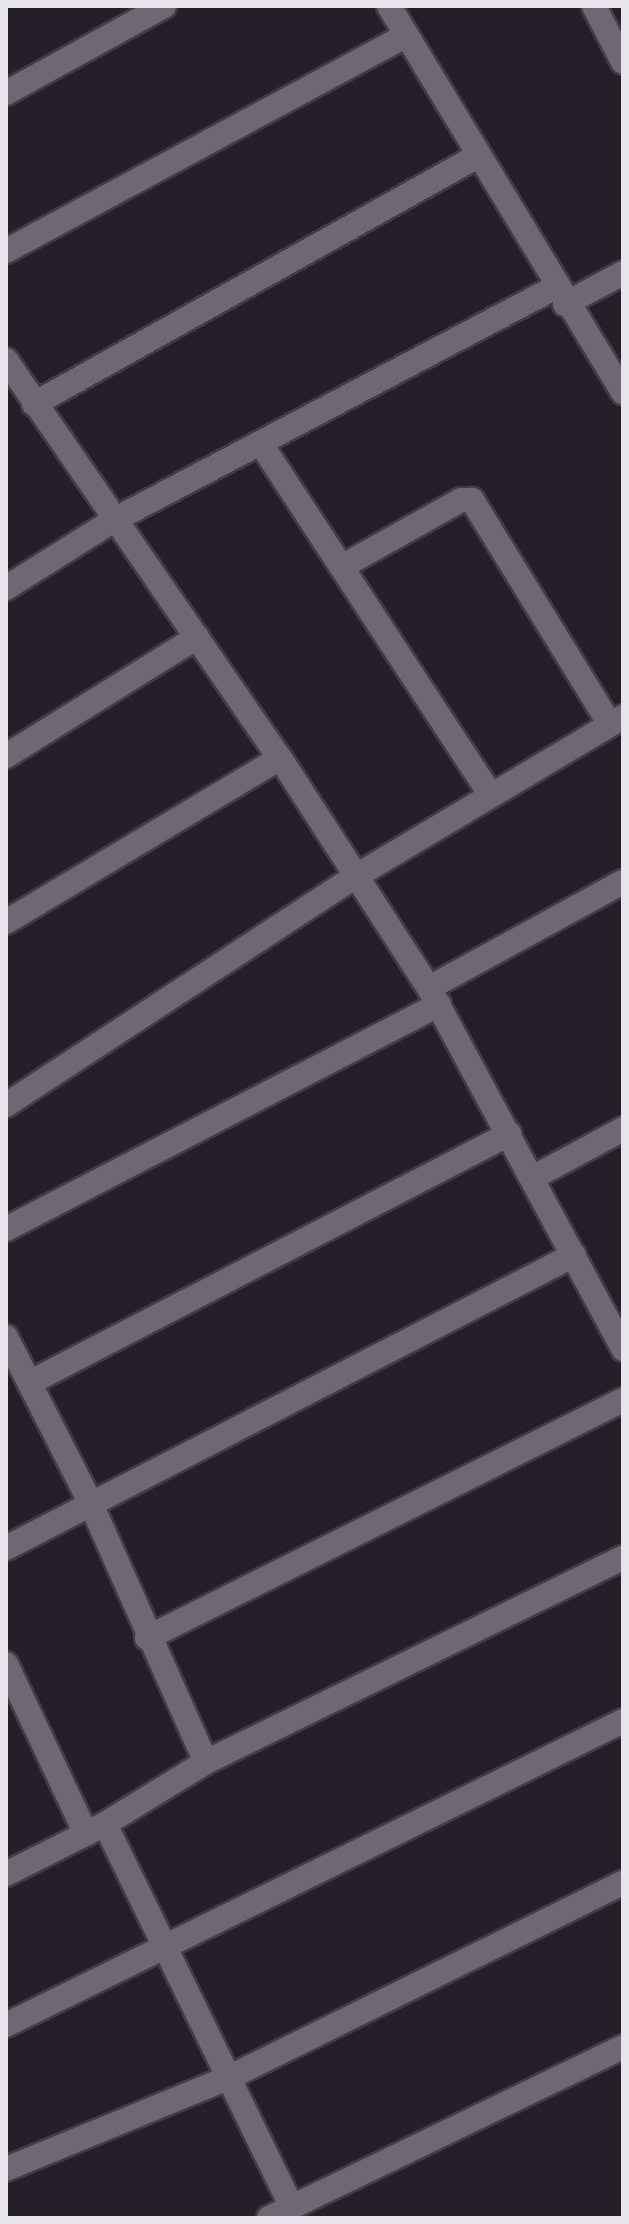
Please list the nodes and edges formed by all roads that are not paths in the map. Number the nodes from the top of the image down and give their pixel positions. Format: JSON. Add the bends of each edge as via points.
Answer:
{"nodes":[{"id":1,"x":164,"y":6,"type":"edge"},
{"id":2,"x":389,"y":6,"type":"edge"},
{"id":3,"x":594,"y":6,"type":"edge"},
{"id":4,"x":407,"y":35,"type":"junction"},
{"id":5,"x":623,"y":62,"type":"edge"},
{"id":6,"x":6,"y":93,"type":"edge"},
{"id":7,"x":476,"y":157,"type":"junction"},
{"id":8,"x":6,"y":251,"type":"edge"},
{"id":9,"x":623,"y":273,"type":"edge"},
{"id":10,"x":561,"y":296,"type":"junction"},
{"id":11,"x":6,"y":360,"type":"edge"},
{"id":12,"x":623,"y":393,"type":"edge"},
{"id":13,"x":34,"y":404,"type":"junction"},
{"id":14,"x":261,"y":444,"type":"junction"},
{"id":15,"x":114,"y":520,"type":"junction"},
{"id":16,"x":343,"y":566,"type":"junction"},
{"id":17,"x":6,"y":588,"type":"edge"},
{"id":18,"x":197,"y":637,"type":"junction"},
{"id":19,"x":617,"y":721,"type":"edge"},
{"id":20,"x":6,"y":756,"type":"edge"},
{"id":21,"x":280,"y":758,"type":"junction"},
{"id":22,"x":489,"y":793,"type":"junction"},
{"id":23,"x":358,"y":875,"type":"junction"},
{"id":24,"x":623,"y":882,"type":"edge"},
{"id":25,"x":6,"y":922,"type":"edge"},
{"id":26,"x":434,"y":997,"type":"junction"},
{"id":27,"x":6,"y":1105,"type":"edge"},
{"id":28,"x":623,"y":1129,"type":"edge"},
{"id":29,"x":509,"y":1134,"type":"junction"},
{"id":30,"x":534,"y":1177,"type":"junction"},
{"id":31,"x":6,"y":1229,"type":"edge"},
{"id":32,"x":574,"y":1255,"type":"junction"},
{"id":33,"x":613,"y":1306,"type":"edge"},
{"id":34,"x":6,"y":1337,"type":"edge"},
{"id":35,"x":623,"y":1349,"type":"edge"},
{"id":36,"x":31,"y":1382,"type":"junction"},
{"id":37,"x":623,"y":1400,"type":"edge"},
{"id":38,"x":91,"y":1504,"type":"junction"},
{"id":39,"x":6,"y":1548,"type":"edge"},
{"id":40,"x":623,"y":1558,"type":"edge"},
{"id":41,"x":147,"y":1638,"type":"junction"},
{"id":42,"x":6,"y":1664,"type":"edge"},
{"id":43,"x":623,"y":1721,"type":"edge"},
{"id":44,"x":206,"y":1762,"type":"junction"},
{"id":45,"x":95,"y":1829,"type":"junction"},
{"id":46,"x":6,"y":1874,"type":"edge"},
{"id":47,"x":623,"y":1883,"type":"edge"},
{"id":48,"x":167,"y":1949,"type":"junction"},
{"id":49,"x":6,"y":2025,"type":"edge"},
{"id":50,"x":623,"y":2047,"type":"edge"},
{"id":51,"x":228,"y":2078,"type":"junction"},
{"id":52,"x":6,"y":2169,"type":"edge"},
{"id":53,"x":292,"y":2207,"type":"junction"},
{"id":54,"x":269,"y":2218,"type":"edge"}],
"edges":[{"from":1,"to":6,"type":"street"},
{"from":2,"to":4,"type":"street"},
{"from":3,"to":5,"type":"street"},
{"from":4,"to":7,"type":"street"},
{"from":4,"to":8,"type":"street"},
{"from":7,"to":10,"type":"street"},
{"from":7,"to":13,"type":"street"},
{"from":9,"to":10,"type":"street"},
{"from":10,"to":12,"type":"street"},
{"from":10,"to":14,"type":"street"},
{"from":11,"to":13,"type":"street"},
{"from":13,"to":15,"type":"street"},
{"from":14,"to":15,"type":"street"},
{"from":14,"to":16,"type":"street"},
{"from":15,"to":17,"type":"street"},
{"from":15,"to":18,"type":"street"},
{"from":16,"to":19,"type":"street","via":[[461,500],[472,500]]},
{"from":16,"to":22,"type":"street"},
{"from":18,"to":20,"type":"street"},
{"from":18,"to":21,"type":"street"},
{"from":19,"to":22,"type":"street"},
{"from":21,"to":23,"type":"street"},
{"from":21,"to":25,"type":"street"},
{"from":22,"to":23,"type":"street"},
{"from":23,"to":26,"type":"street"},
{"from":23,"to":27,"type":"street"},
{"from":24,"to":26,"type":"street"},
{"from":26,"to":29,"type":"street"},
{"from":26,"to":31,"type":"street"},
{"from":28,"to":30,"type":"street"},
{"from":29,"to":30,"type":"street"},
{"from":29,"to":36,"type":"street"},
{"from":30,"to":32,"type":"street"},
{"from":32,"to":33,"type":"street"},
{"from":32,"to":38,"type":"street"},
{"from":33,"to":35,"type":"street"},
{"from":34,"to":36,"type":"street"},
{"from":36,"to":38,"type":"street"},
{"from":37,"to":41,"type":"street"},
{"from":38,"to":39,"type":"street"},
{"from":38,"to":41,"type":"street"},
{"from":40,"to":44,"type":"street"},
{"from":41,"to":44,"type":"street"},
{"from":42,"to":45,"type":"street"},
{"from":43,"to":48,"type":"street"},
{"from":44,"to":45,"type":"street"},
{"from":45,"to":46,"type":"street"},
{"from":45,"to":48,"type":"street"},
{"from":47,"to":51,"type":"street"},
{"from":48,"to":49,"type":"street"},
{"from":48,"to":51,"type":"street"},
{"from":50,"to":53,"type":"street"},
{"from":51,"to":52,"type":"street"},
{"from":51,"to":53,"type":"street"},
{"from":53,"to":54,"type":"street"}]}
